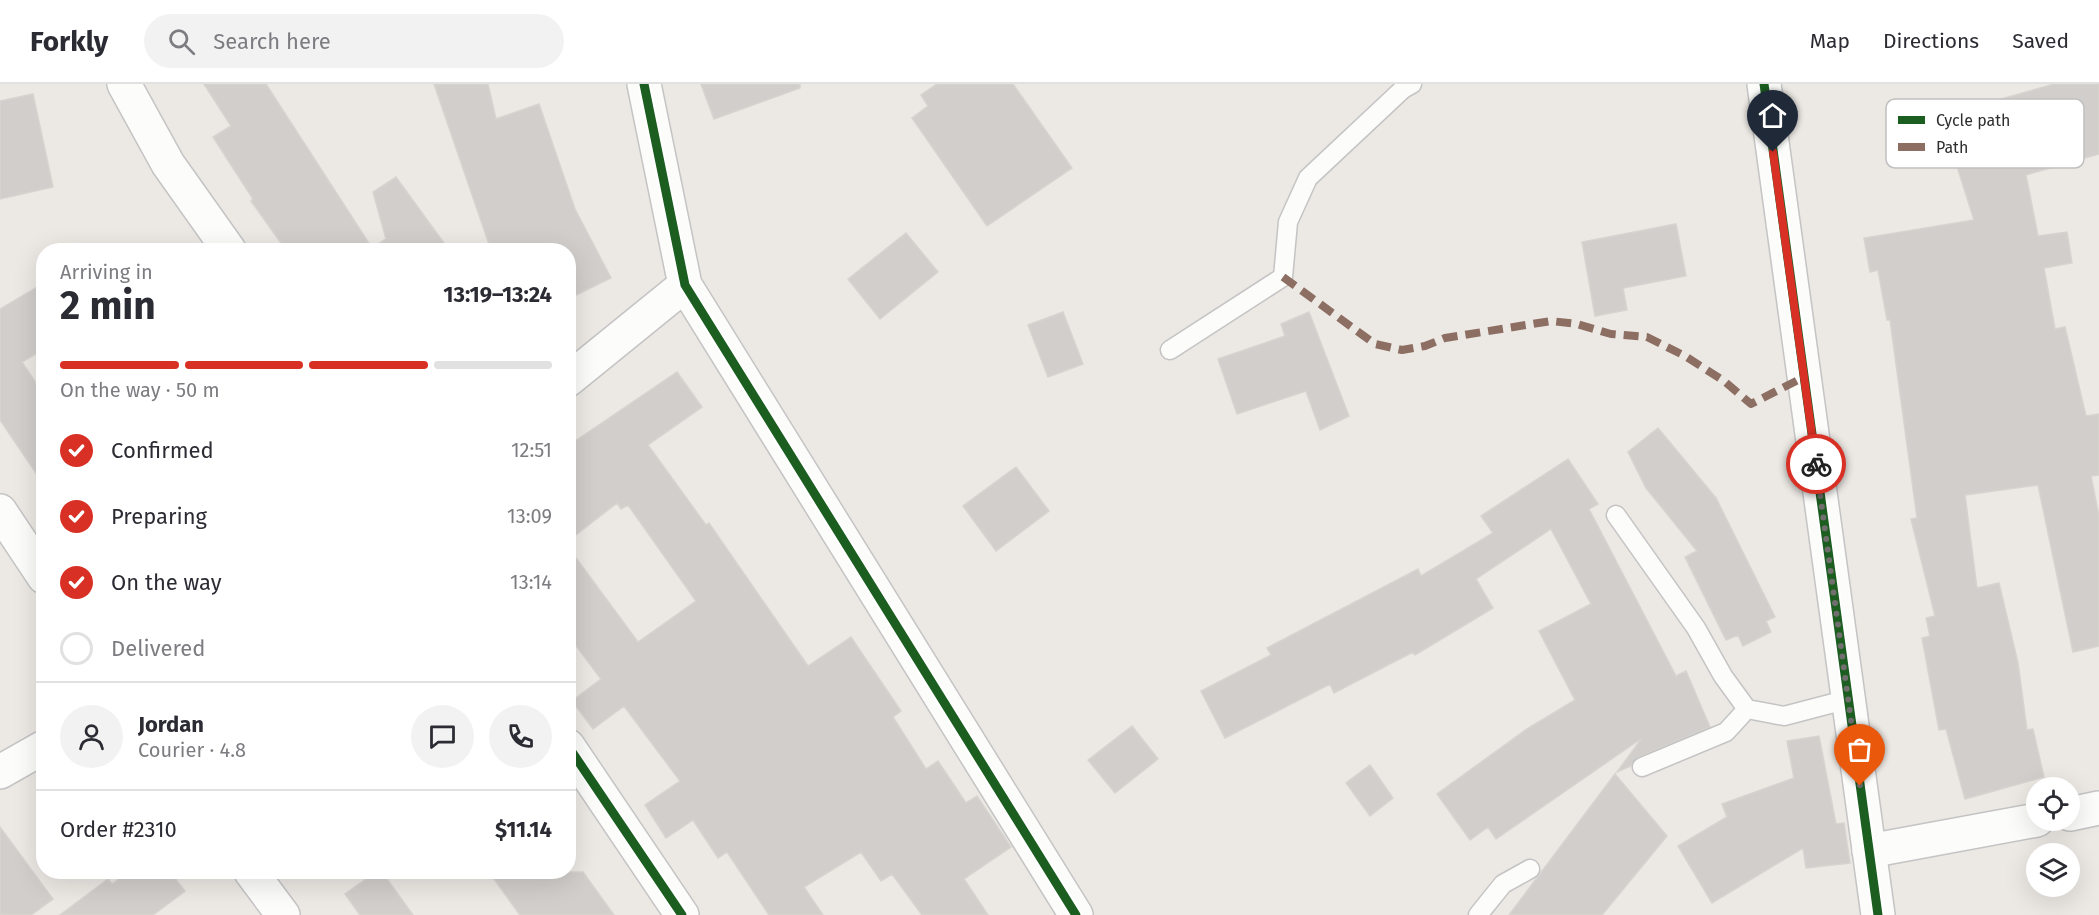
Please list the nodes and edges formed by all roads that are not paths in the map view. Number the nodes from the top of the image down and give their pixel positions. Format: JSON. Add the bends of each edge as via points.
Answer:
{"nodes":[{"id":1,"x":124,"y":84,"type":"edge"},
{"id":2,"x":644,"y":84,"type":"edge"},
{"id":3,"x":1412,"y":84,"type":"edge"},
{"id":4,"x":1764,"y":84,"type":"edge"},
{"id":5,"x":224,"y":243,"type":"edge"},
{"id":6,"x":685,"y":285,"type":"junction"},
{"id":7,"x":1170,"y":350,"type":"dead end"},
{"id":8,"x":576,"y":374,"type":"edge"},
{"id":9,"x":0,"y":511,"type":"edge"},
{"id":10,"x":1616,"y":515,"type":"dead end"},
{"id":11,"x":36,"y":565,"type":"edge"},
{"id":12,"x":1848,"y":699,"type":"junction"},
{"id":13,"x":1747,"y":709,"type":"junction"},
{"id":14,"x":36,"y":752,"type":"edge"},
{"id":15,"x":576,"y":758,"type":"edge"},
{"id":16,"x":1642,"y":767,"type":"dead end"},
{"id":17,"x":0,"y":772,"type":"edge"},
{"id":18,"x":2099,"y":808,"type":"edge"},
{"id":19,"x":2080,"y":812,"type":"edge"},
{"id":20,"x":2026,"y":822,"type":"edge"},
{"id":21,"x":1869,"y":851,"type":"junction"},
{"id":22,"x":1530,"y":869,"type":"dead end"},
{"id":23,"x":256,"y":879,"type":"edge"},
{"id":24,"x":283,"y":915,"type":"edge"},
{"id":25,"x":682,"y":915,"type":"edge"},
{"id":26,"x":1076,"y":915,"type":"edge"},
{"id":27,"x":1478,"y":915,"type":"edge"},
{"id":28,"x":1878,"y":915,"type":"edge"}],
"edges":[{"from":1,"to":5,"type":"street","via":[[168,165]]},
{"from":2,"to":6,"type":"street"},
{"from":3,"to":7,"type":"lane","via":[[1308,178],[1288,222],[1283,277]]},
{"from":4,"to":12,"type":"street"},
{"from":6,"to":8,"type":"street"},
{"from":6,"to":26,"type":"street"},
{"from":9,"to":11,"type":"street"},
{"from":10,"to":13,"type":"lane","via":[[1696,628]]},
{"from":12,"to":13,"type":"lane","via":[[1784,716]]},
{"from":12,"to":21,"type":"street"},
{"from":13,"to":16,"type":"lane","via":[[1726,732]]},
{"from":14,"to":17,"type":"street"},
{"from":15,"to":25,"type":"street"},
{"from":18,"to":19,"type":"street"},
{"from":20,"to":21,"type":"street"},
{"from":21,"to":28,"type":"street"},
{"from":22,"to":27,"type":"lane","via":[[1503,884]]},
{"from":23,"to":24,"type":"street"}]}
